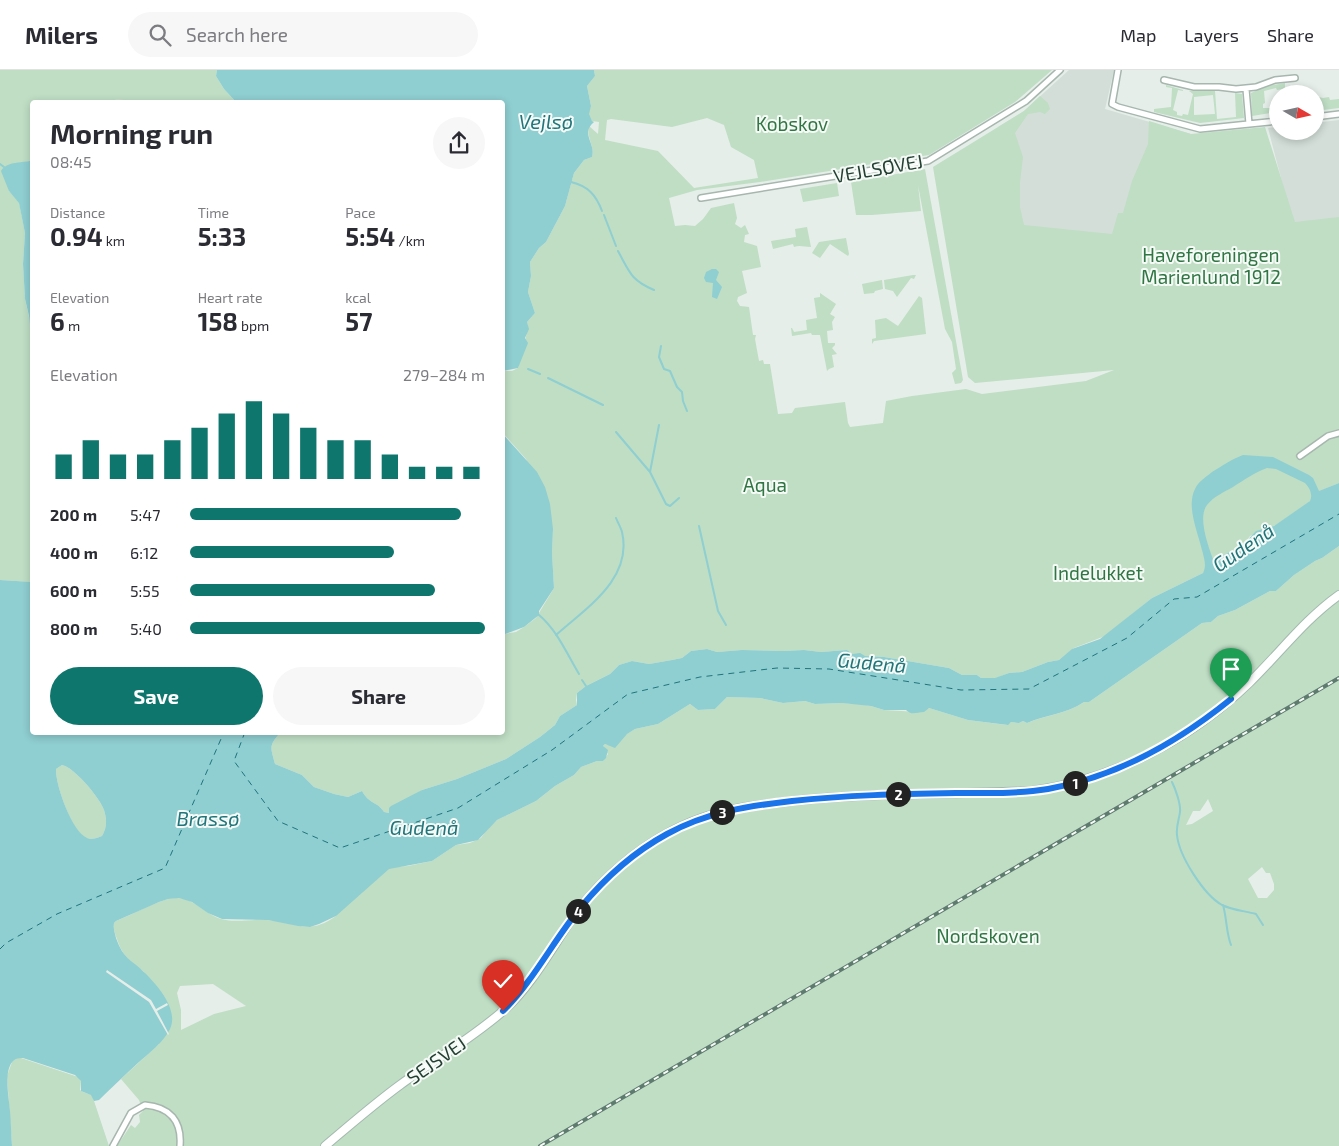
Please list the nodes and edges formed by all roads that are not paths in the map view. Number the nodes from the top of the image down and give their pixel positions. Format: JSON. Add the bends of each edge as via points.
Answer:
{"nodes":[{"id":1,"x":1060,"y":70,"type":"edge"},
{"id":2,"x":1118,"y":70,"type":"edge"},
{"id":3,"x":1295,"y":78,"type":"dead end"},
{"id":4,"x":1164,"y":80,"type":"dead end"},
{"id":5,"x":1246,"y":89,"type":"junction"},
{"id":6,"x":1339,"y":114,"type":"edge"},
{"id":7,"x":1324,"y":116,"type":"edge"},
{"id":8,"x":1269,"y":122,"type":"edge"},
{"id":9,"x":1249,"y":124,"type":"junction"},
{"id":10,"x":700,"y":198,"type":"dead end"},
{"id":11,"x":1339,"y":433,"type":"edge"},
{"id":12,"x":1300,"y":456,"type":"dead end"},
{"id":13,"x":1339,"y":595,"type":"edge"},
{"id":14,"x":112,"y":1146,"type":"edge"},
{"id":15,"x":180,"y":1146,"type":"edge"},
{"id":16,"x":326,"y":1146,"type":"edge"}],
"edges":[{"from":1,"to":10,"type":"street","name":"VEJLSØVEJ","via":[[1026,101],[928,161]]},
{"from":2,"to":9,"type":"street","via":[[1112,104],[1200,129]]},
{"from":3,"to":5,"type":"street"},
{"from":4,"to":5,"type":"street","via":[[1194,87]]},
{"from":5,"to":9,"type":"street"},
{"from":6,"to":7,"type":"street"},
{"from":8,"to":9,"type":"street"},
{"from":11,"to":12,"type":"street","via":[[1328,436]]},
{"from":13,"to":16,"type":"street","name":"SEJSVEJ","via":[[1304,624],[1250,682],[1212,714],[1172,741],[1099,776],[1032,791],[852,796],[736,808],[670,832],[631,858],[597,889],[522,991],[503,1011],[392,1091]]},
{"from":14,"to":15,"type":"street","via":[[131,1113],[145,1105],[161,1109],[176,1120]]}]}
